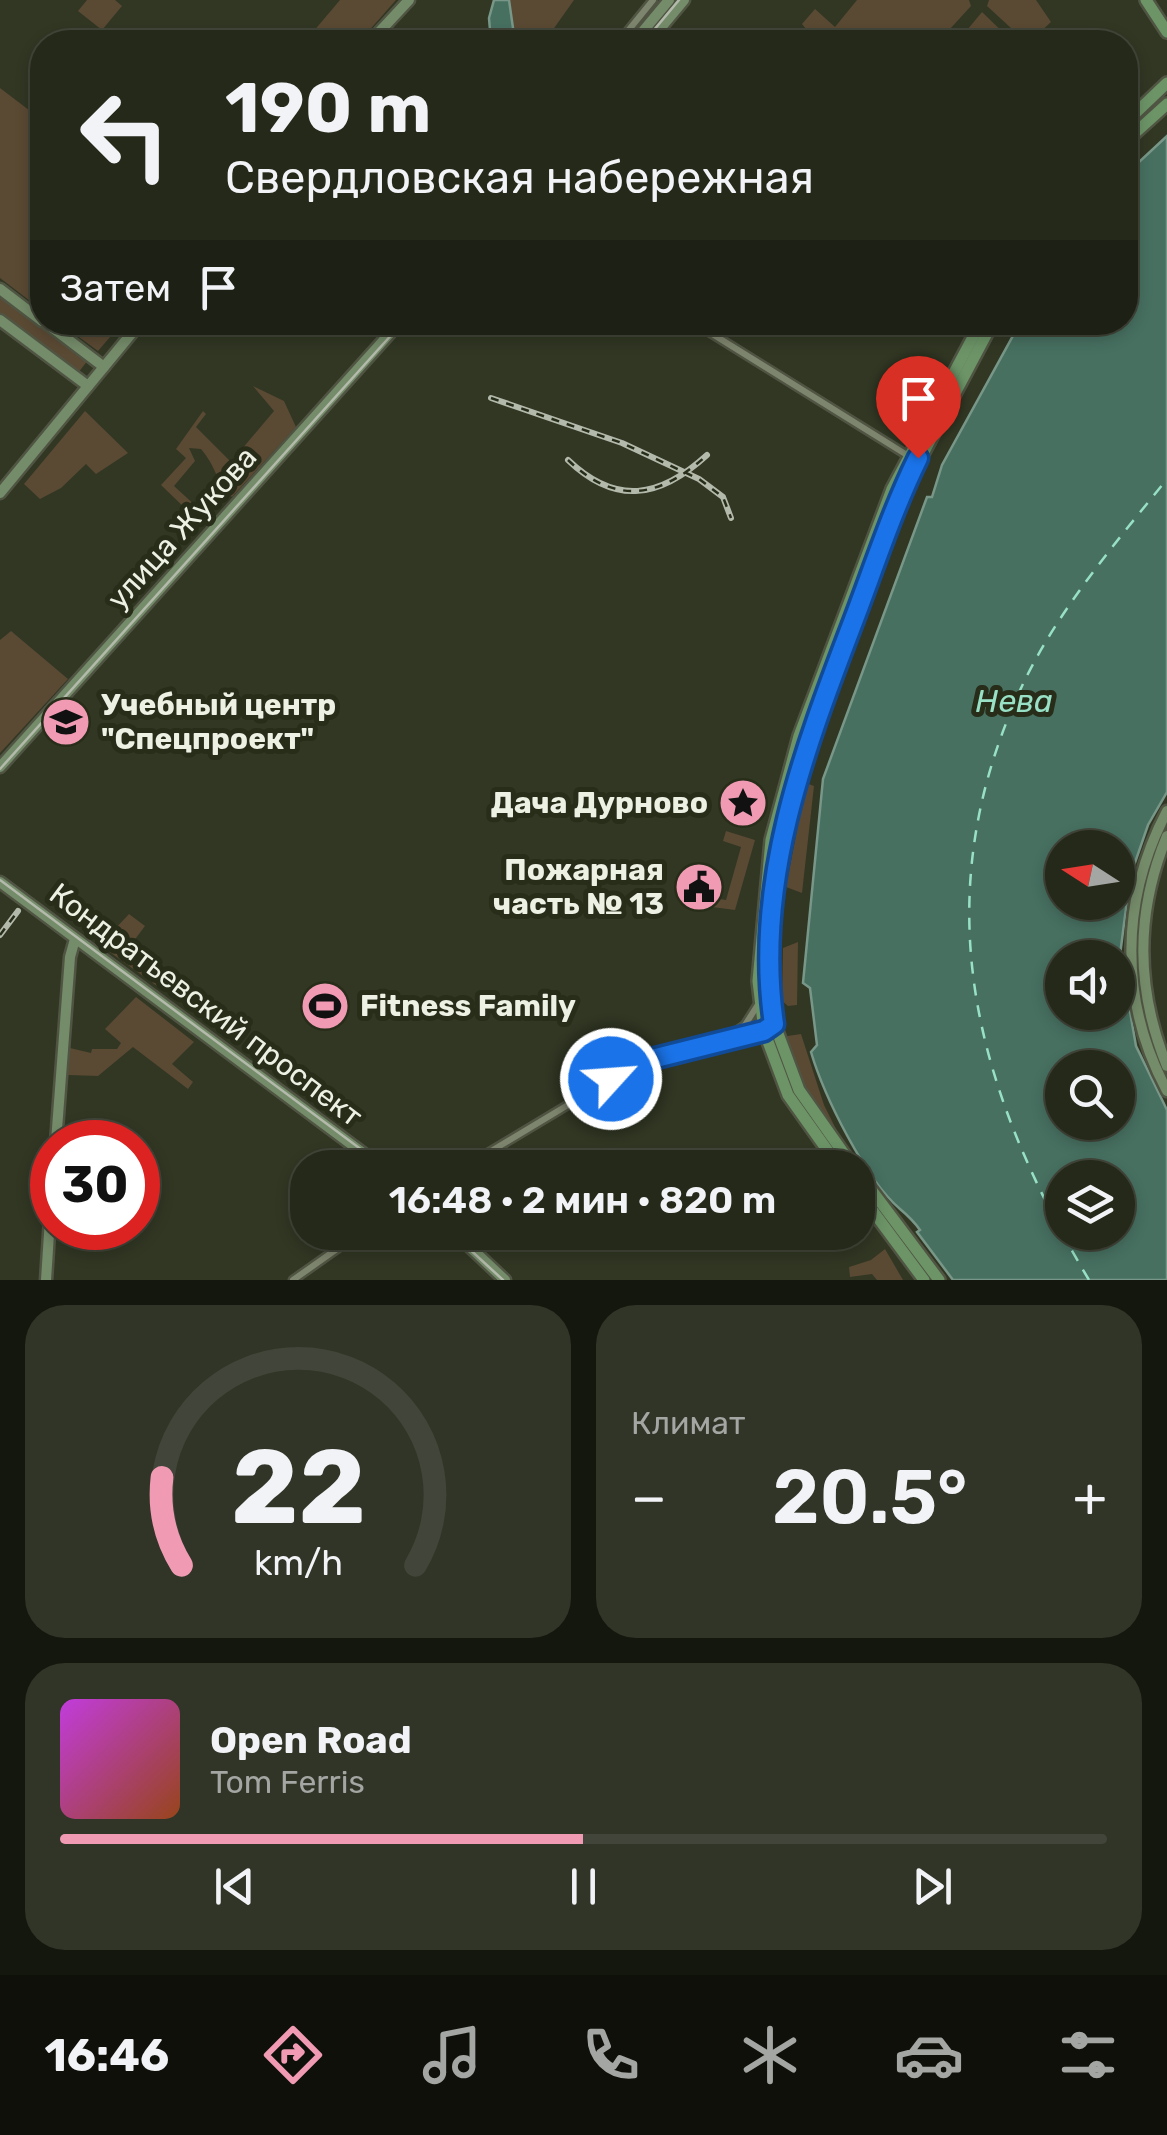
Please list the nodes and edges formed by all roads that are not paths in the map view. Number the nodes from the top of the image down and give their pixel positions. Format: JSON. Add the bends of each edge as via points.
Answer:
{"nodes":[{"id":1,"x":409,"y":0,"type":"edge"},
{"id":2,"x":418,"y":0,"type":"edge"},
{"id":3,"x":653,"y":0,"type":"edge"},
{"id":4,"x":669,"y":0,"type":"edge"},
{"id":5,"x":684,"y":0,"type":"edge"},
{"id":6,"x":1146,"y":0,"type":"edge"},
{"id":7,"x":381,"y":30,"type":"edge"},
{"id":8,"x":391,"y":30,"type":"edge"},
{"id":9,"x":629,"y":30,"type":"edge"},
{"id":10,"x":644,"y":30,"type":"edge"},
{"id":11,"x":659,"y":30,"type":"edge"},
{"id":12,"x":1167,"y":32,"type":"edge"},
{"id":13,"x":1167,"y":84,"type":"edge"},
{"id":14,"x":1167,"y":104,"type":"edge"},
{"id":15,"x":1138,"y":111,"type":"edge"},
{"id":16,"x":1138,"y":130,"type":"edge"},
{"id":17,"x":0,"y":289,"type":"edge"},
{"id":18,"x":30,"y":312,"type":"edge"},
{"id":19,"x":0,"y":320,"type":"edge"},
{"id":20,"x":61,"y":335,"type":"edge"},
{"id":21,"x":123,"y":335,"type":"edge"},
{"id":22,"x":129,"y":335,"type":"edge"},
{"id":23,"x":388,"y":335,"type":"edge"},
{"id":24,"x":714,"y":335,"type":"edge"},
{"id":25,"x":974,"y":335,"type":"edge"},
{"id":26,"x":986,"y":335,"type":"edge"},
{"id":27,"x":101,"y":365,"type":"junction"},
{"id":28,"x":86,"y":384,"type":"junction"},
{"id":29,"x":907,"y":455,"type":"junction"},
{"id":30,"x":0,"y":482,"type":"edge"},
{"id":31,"x":0,"y":493,"type":"edge"},
{"id":32,"x":0,"y":766,"type":"edge"},
{"id":33,"x":1167,"y":811,"type":"edge"},
{"id":34,"x":1167,"y":836,"type":"edge"},
{"id":35,"x":0,"y":882,"type":"edge"},
{"id":36,"x":76,"y":939,"type":"junction"},
{"id":37,"x":760,"y":1003,"type":"junction"},
{"id":38,"x":769,"y":1027,"type":"junction"},
{"id":39,"x":723,"y":1040,"type":"junction"},
{"id":40,"x":1167,"y":1066,"type":"edge"},
{"id":41,"x":1167,"y":1090,"type":"edge"},
{"id":42,"x":58,"y":1120,"type":"edge"},
{"id":43,"x":359,"y":1150,"type":"edge"},
{"id":44,"x":493,"y":1150,"type":"edge"},
{"id":45,"x":827,"y":1150,"type":"edge"},
{"id":46,"x":842,"y":1150,"type":"edge"},
{"id":47,"x":875,"y":1195,"type":"edge"},
{"id":48,"x":875,"y":1214,"type":"edge"},
{"id":49,"x":48,"y":1250,"type":"edge"},
{"id":50,"x":336,"y":1250,"type":"edge"},
{"id":51,"x":473,"y":1250,"type":"edge"},
{"id":52,"x":46,"y":1280,"type":"edge"},
{"id":53,"x":293,"y":1280,"type":"edge"},
{"id":54,"x":505,"y":1280,"type":"edge"},
{"id":55,"x":924,"y":1280,"type":"edge"},
{"id":56,"x":939,"y":1280,"type":"edge"}],
"edges":[{"from":1,"to":7,"type":"main road"},
{"from":2,"to":8,"type":"main road"},
{"from":3,"to":9,"type":"street"},
{"from":4,"to":10,"type":"main road"},
{"from":5,"to":11,"type":"main road"},
{"from":6,"to":12,"type":"main road"},
{"from":13,"to":15,"type":"main road"},
{"from":14,"to":16,"type":"main road"},
{"from":17,"to":18,"type":"main road"},
{"from":19,"to":28,"type":"main road"},
{"from":20,"to":27,"type":"main road"},
{"from":21,"to":27,"type":"main road"},
{"from":22,"to":27,"type":"main road"},
{"from":23,"to":32,"type":"main road","name":"улица Жукова"},
{"from":24,"to":29,"type":"street"},
{"from":25,"to":29,"type":"main road"},
{"from":26,"to":38,"type":"main road","via":[[905,484],[798,769],[781,843]]},
{"from":27,"to":28,"type":"main road"},
{"from":28,"to":30,"type":"main road"},
{"from":28,"to":31,"type":"main road"},
{"from":29,"to":37,"type":"main road","via":[[778,806],[765,887]]},
{"from":33,"to":41,"type":"main road","via":[[1139,880],[1130,955],[1145,1043]]},
{"from":34,"to":40,"type":"main road","via":[[1148,894],[1142,956],[1148,1010]]},
{"from":35,"to":36,"type":"main road","name":"Кондратьевский проспект"},
{"from":36,"to":42,"type":"main road"},
{"from":36,"to":43,"type":"main road","name":"Кондратьевский проспект"},
{"from":37,"to":38,"type":"main road"},
{"from":37,"to":39,"type":"street"},
{"from":38,"to":39,"type":"street"},
{"from":38,"to":45,"type":"main road","via":[[788,1095]]},
{"from":38,"to":46,"type":"main road","via":[[799,1090]]},
{"from":39,"to":44,"type":"street","via":[[640,1062]]},
{"from":47,"to":56,"type":"main road"},
{"from":48,"to":55,"type":"main road"},
{"from":49,"to":52,"type":"main road"},
{"from":50,"to":53,"type":"street"},
{"from":51,"to":54,"type":"main road"}]}
